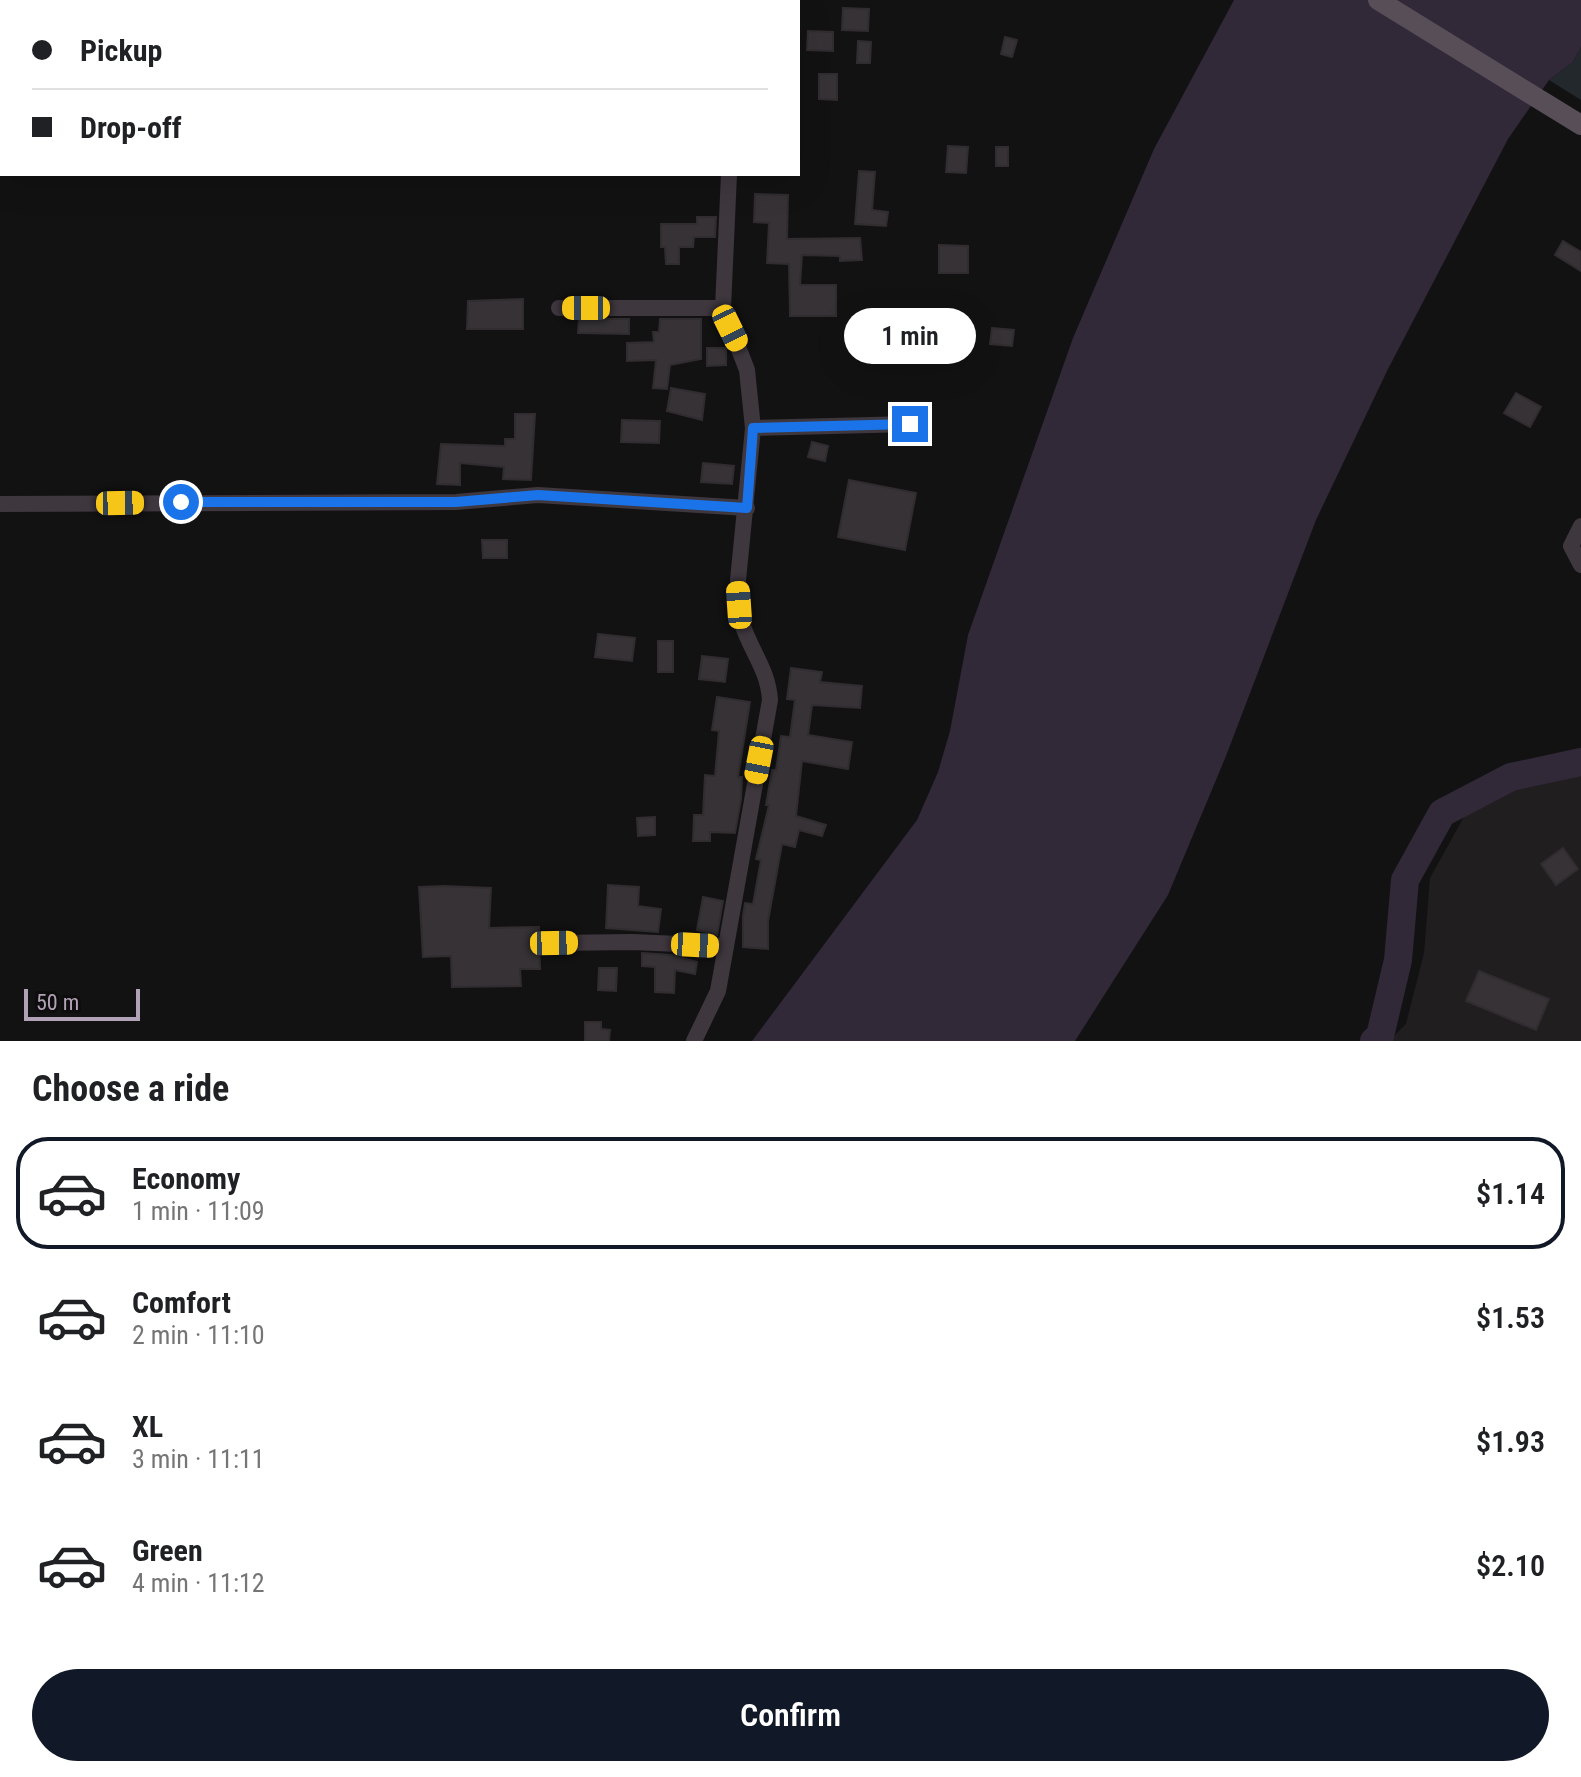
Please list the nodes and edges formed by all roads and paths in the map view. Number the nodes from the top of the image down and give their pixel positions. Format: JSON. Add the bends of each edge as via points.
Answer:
{"nodes":[{"id":1,"x":1378,"y":0,"type":"edge"},
{"id":2,"x":1580,"y":124,"type":"edge"},
{"id":3,"x":729,"y":176,"type":"edge"},
{"id":4,"x":559,"y":308,"type":"dead end"},
{"id":5,"x":723,"y":308,"type":"junction"},
{"id":6,"x":910,"y":424,"type":"dead end"},
{"id":7,"x":753,"y":428,"type":"junction"},
{"id":8,"x":0,"y":504,"type":"edge"},
{"id":9,"x":747,"y":508,"type":"junction"},
{"id":10,"x":1581,"y":526,"type":"edge"},
{"id":11,"x":1581,"y":565,"type":"edge"},
{"id":12,"x":554,"y":943,"type":"dead end"},
{"id":13,"x":726,"y":946,"type":"junction"},
{"id":14,"x":694,"y":1041,"type":"edge"}],
"edges":[{"from":1,"to":2,"type":"main road"},
{"from":3,"to":5,"type":"street"},
{"from":4,"to":5,"type":"street"},
{"from":5,"to":7,"type":"street","via":[[747,370]]},
{"from":6,"to":7,"type":"street"},
{"from":7,"to":9,"type":"street"},
{"from":8,"to":9,"type":"street","via":[[456,502],[538,495]]},
{"from":9,"to":13,"type":"street","via":[[738,580],[741,618],[764,664],[770,700]]},
{"from":10,"to":11,"type":"street","via":[[1571,546]]},
{"from":12,"to":13,"type":"street"},
{"from":13,"to":14,"type":"street","via":[[718,991]]}]}
